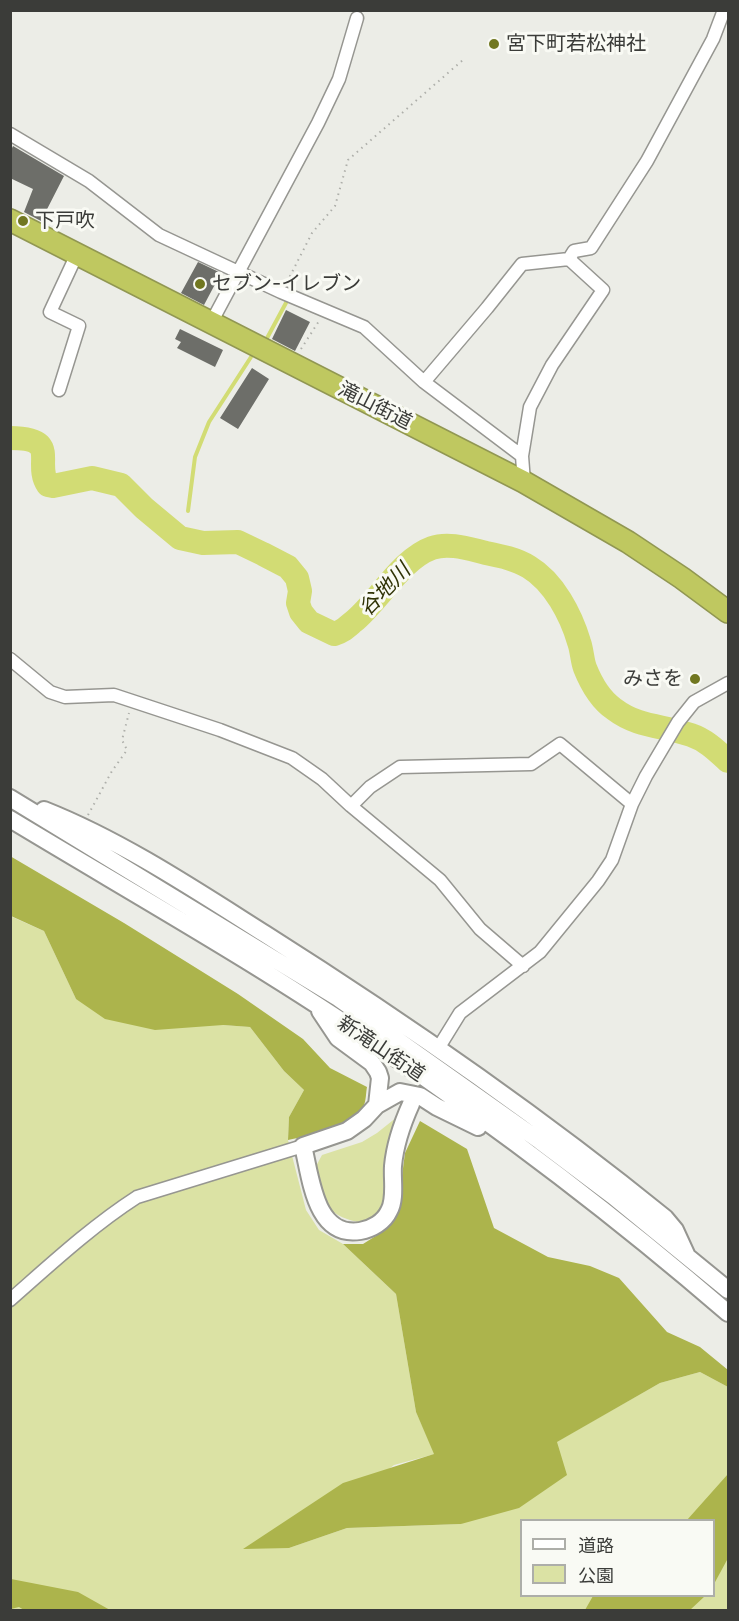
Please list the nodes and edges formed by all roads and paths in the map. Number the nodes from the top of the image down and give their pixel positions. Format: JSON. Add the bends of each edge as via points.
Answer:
{"nodes":[{"id":1,"x":724,"y":10,"type":"edge"},
{"id":2,"x":357,"y":18,"type":"dead end"},
{"id":3,"x":464,"y":59,"type":"dead end"},
{"id":4,"x":10,"y":134,"type":"edge"},
{"id":5,"x":10,"y":220,"type":"edge"},
{"id":6,"x":76,"y":254,"type":"junction"},
{"id":7,"x":569,"y":259,"type":"junction"},
{"id":8,"x":239,"y":272,"type":"junction"},
{"id":9,"x":281,"y":292,"type":"junction"},
{"id":10,"x":324,"y":310,"type":"junction"},
{"id":11,"x":211,"y":323,"type":"junction"},
{"id":12,"x":292,"y":364,"type":"junction"},
{"id":13,"x":424,"y":382,"type":"junction"},
{"id":14,"x":59,"y":390,"type":"dead end"},
{"id":15,"x":522,"y":456,"type":"junction"},
{"id":16,"x":524,"y":482,"type":"junction"},
{"id":17,"x":729,"y":612,"type":"edge"},
{"id":18,"x":10,"y":659,"type":"edge"},
{"id":19,"x":729,"y":683,"type":"edge"},
{"id":20,"x":128,"y":699,"type":"junction"},
{"id":21,"x":10,"y":797,"type":"edge"},
{"id":22,"x":632,"y":804,"type":"junction"},
{"id":23,"x":351,"y":806,"type":"junction"},
{"id":24,"x":87,"y":817,"type":"dead end"},
{"id":25,"x":10,"y":819,"type":"edge"},
{"id":26,"x":523,"y":966,"type":"junction"},
{"id":27,"x":317,"y":1006,"type":"junction"},
{"id":28,"x":438,"y":1050,"type":"junction"},
{"id":29,"x":411,"y":1104,"type":"dead end"},
{"id":30,"x":377,"y":1105,"type":"junction"},
{"id":31,"x":303,"y":1146,"type":"junction"},
{"id":32,"x":522,"y":1148,"type":"junction"},
{"id":33,"x":689,"y":1260,"type":"junction"},
{"id":34,"x":728,"y":1290,"type":"edge"},
{"id":35,"x":10,"y":1300,"type":"edge"},
{"id":36,"x":729,"y":1313,"type":"edge"}],
"edges":[{"from":1,"to":7,"type":"street","via":[[713,39],[647,161],[591,248],[574,251]]},
{"from":2,"to":8,"type":"street","via":[[339,79]]},
{"from":3,"to":9,"type":"path","via":[[348,160],[335,206],[312,233]]},
{"from":4,"to":8,"type":"street","via":[[89,181],[159,235]]},
{"from":5,"to":6,"type":"highway","name":"滝山街道"},
{"from":6,"to":11,"type":"highway","name":"滝山街道"},
{"from":6,"to":14,"type":"street","via":[[50,312],[80,326]]},
{"from":7,"to":13,"type":"street","via":[[522,264]]},
{"from":7,"to":15,"type":"street","via":[[603,290],[552,365],[530,407]]},
{"from":8,"to":9,"type":"street"},
{"from":8,"to":11,"type":"street"},
{"from":9,"to":10,"type":"street"},
{"from":10,"to":12,"type":"path"},
{"from":10,"to":13,"type":"street","via":[[364,327]]},
{"from":11,"to":12,"type":"highway","name":"滝山街道"},
{"from":12,"to":16,"type":"highway","name":"滝山街道"},
{"from":13,"to":15,"type":"street"},
{"from":15,"to":16,"type":"street"},
{"from":16,"to":17,"type":"highway","name":"滝山街道","via":[[628,542]]},
{"from":18,"to":20,"type":"street","via":[[50,692],[65,697],[114,694]]},
{"from":19,"to":22,"type":"street","via":[[694,702],[678,722]]},
{"from":20,"to":23,"type":"street","via":[[292,758]]},
{"from":20,"to":24,"type":"path","via":[[123,740],[127,750]]},
{"from":21,"to":28,"type":"main road","via":[[100,834],[236,916]]},
{"from":21,"to":33,"type":"main road","name":"新滝山街道","via":[[338,998],[540,1141]]},
{"from":22,"to":23,"type":"street","via":[[560,744],[531,764],[400,767],[370,787]]},
{"from":22,"to":26,"type":"street","via":[[608,867],[540,952]]},
{"from":23,"to":26,"type":"street","via":[[440,880],[480,929]]},
{"from":25,"to":27,"type":"main road","name":"新滝山街道"},
{"from":26,"to":28,"type":"street","via":[[460,1013]]},
{"from":27,"to":30,"type":"main road","via":[[338,1038],[378,1072]]},
{"from":27,"to":32,"type":"main road","name":"新滝山街道"},
{"from":28,"to":33,"type":"main road","via":[[546,1124],[665,1218]]},
{"from":29,"to":31,"type":"main road","via":[[395,1148],[390,1211],[369,1229],[344,1231],[323,1215]]},
{"from":30,"to":31,"type":"main road","via":[[347,1131]]},
{"from":30,"to":32,"type":"main road","via":[[400,1092],[413,1093]]},
{"from":31,"to":35,"type":"street","via":[[137,1197]]},
{"from":32,"to":36,"type":"main road","name":"新滝山街道"},
{"from":33,"to":34,"type":"main road","name":"新滝山街道"}]}
